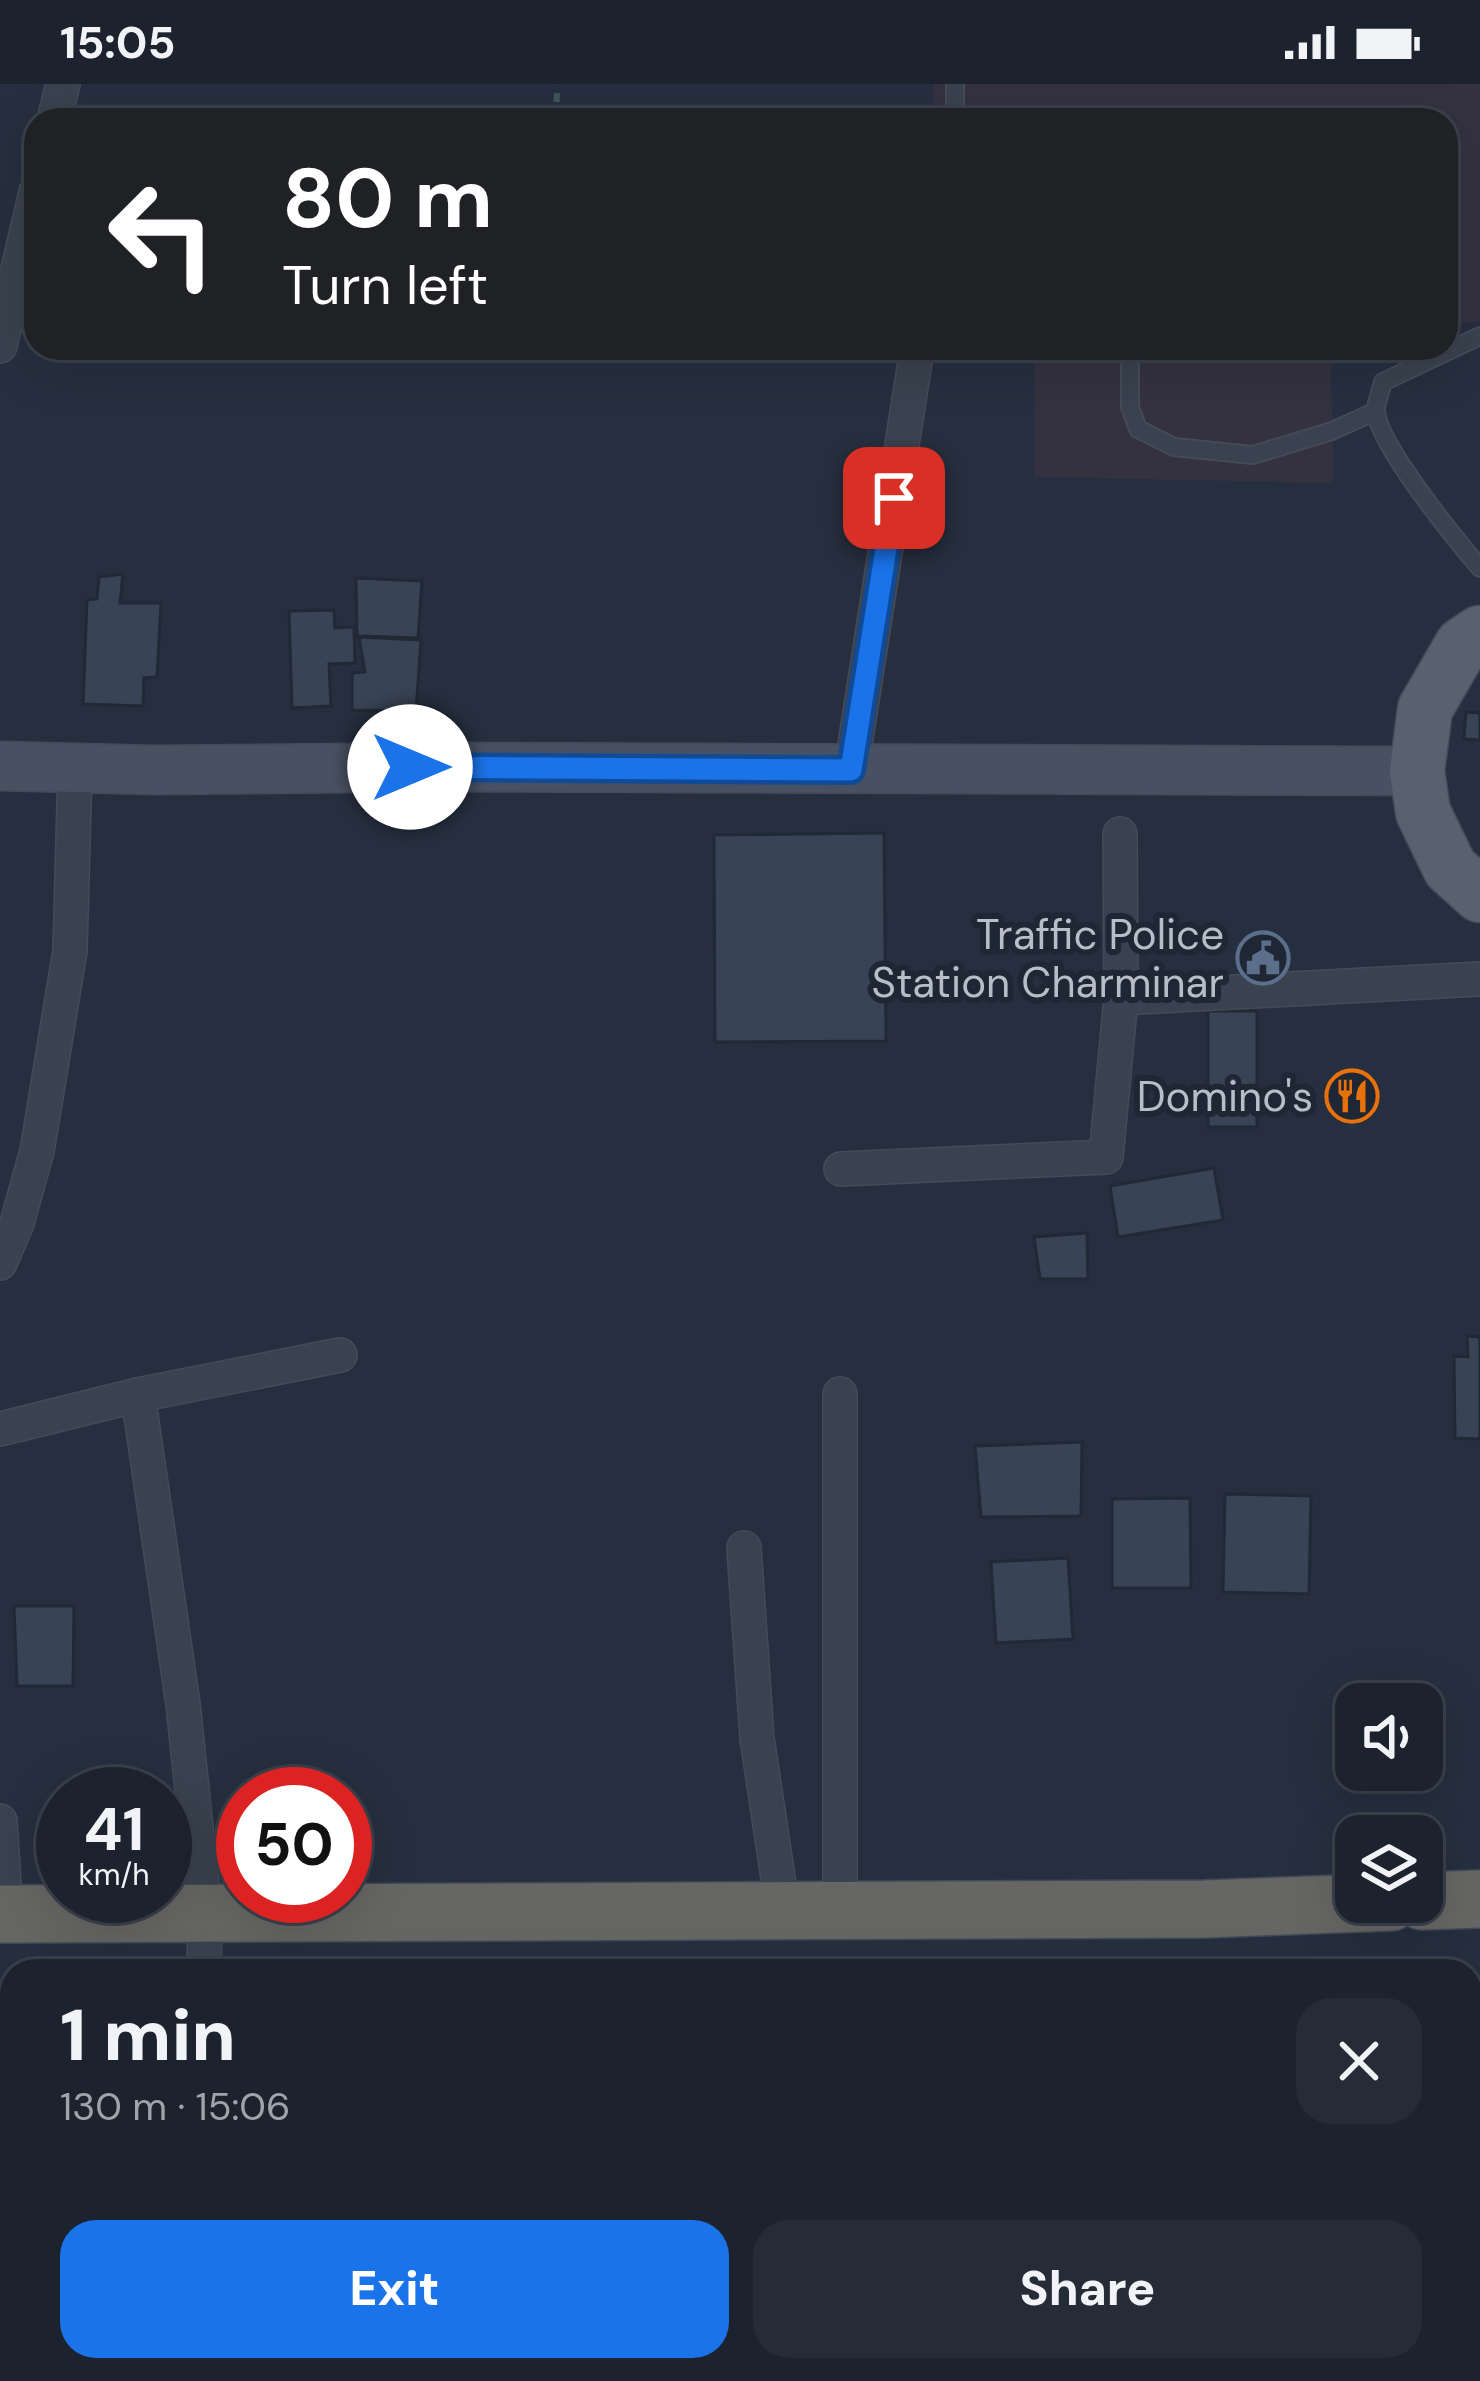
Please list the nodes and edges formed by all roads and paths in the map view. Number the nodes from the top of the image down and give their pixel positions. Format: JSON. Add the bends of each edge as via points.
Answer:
{"nodes":[{"id":1,"x":24,"y":243,"type":"edge"},
{"id":2,"x":0,"y":346,"type":"edge"},
{"id":3,"x":1130,"y":360,"type":"edge"},
{"id":4,"x":1429,"y":360,"type":"edge"},
{"id":5,"x":915,"y":362,"type":"dead end"},
{"id":6,"x":1376,"y":411,"type":"junction"},
{"id":7,"x":1480,"y":568,"type":"edge"},
{"id":8,"x":1480,"y":633,"type":"edge"},
{"id":9,"x":0,"y":766,"type":"edge"},
{"id":10,"x":75,"y":769,"type":"junction"},
{"id":11,"x":851,"y":770,"type":"junction"},
{"id":12,"x":1417,"y":771,"type":"junction"},
{"id":13,"x":1120,"y":834,"type":"dead end"},
{"id":14,"x":1480,"y":895,"type":"edge"},
{"id":15,"x":1480,"y":980,"type":"edge"},
{"id":16,"x":1121,"y":998,"type":"junction"},
{"id":17,"x":841,"y":1169,"type":"dead end"},
{"id":18,"x":0,"y":1263,"type":"edge"},
{"id":19,"x":340,"y":1355,"type":"dead end"},
{"id":20,"x":840,"y":1394,"type":"dead end"},
{"id":21,"x":138,"y":1395,"type":"junction"},
{"id":22,"x":0,"y":1429,"type":"edge"},
{"id":23,"x":744,"y":1548,"type":"dead end"},
{"id":24,"x":0,"y":1821,"type":"edge"},
{"id":25,"x":1480,"y":1899,"type":"edge"},
{"id":26,"x":1443,"y":1900,"type":"edge"},
{"id":27,"x":1335,"y":1904,"type":"edge"},
{"id":28,"x":840,"y":1910,"type":"junction"},
{"id":29,"x":783,"y":1911,"type":"junction"},
{"id":30,"x":206,"y":1913,"type":"junction"},
{"id":31,"x":3,"y":1914,"type":"edge"},
{"id":32,"x":204,"y":1959,"type":"edge"}],
"edges":[{"from":1,"to":2,"type":"street"},
{"from":3,"to":6,"type":"lane","via":[[1138,429],[1174,447],[1252,455]]},
{"from":4,"to":6,"type":"lane","via":[[1383,382]]},
{"from":5,"to":11,"type":"street"},
{"from":6,"to":7,"type":"lane","via":[[1384,437]]},
{"from":8,"to":12,"type":"main road","via":[[1462,645],[1425,710]]},
{"from":9,"to":10,"type":"main road"},
{"from":10,"to":11,"type":"main road"},
{"from":10,"to":18,"type":"street","via":[[70,951],[37,1151]]},
{"from":11,"to":12,"type":"main road"},
{"from":12,"to":14,"type":"main road","via":[[1423,812],[1450,868]]},
{"from":13,"to":16,"type":"street"},
{"from":15,"to":16,"type":"street"},
{"from":16,"to":17,"type":"street","via":[[1106,1157]]},
{"from":19,"to":21,"type":"street"},
{"from":20,"to":28,"type":"street"},
{"from":21,"to":22,"type":"street"},
{"from":21,"to":30,"type":"street"},
{"from":23,"to":29,"type":"street","via":[[758,1738]]},
{"from":24,"to":31,"type":"street"},
{"from":25,"to":26,"type":"highway"},
{"from":27,"to":28,"type":"highway"},
{"from":28,"to":29,"type":"highway"},
{"from":29,"to":30,"type":"highway"},
{"from":30,"to":31,"type":"highway"},
{"from":30,"to":32,"type":"street"}]}
